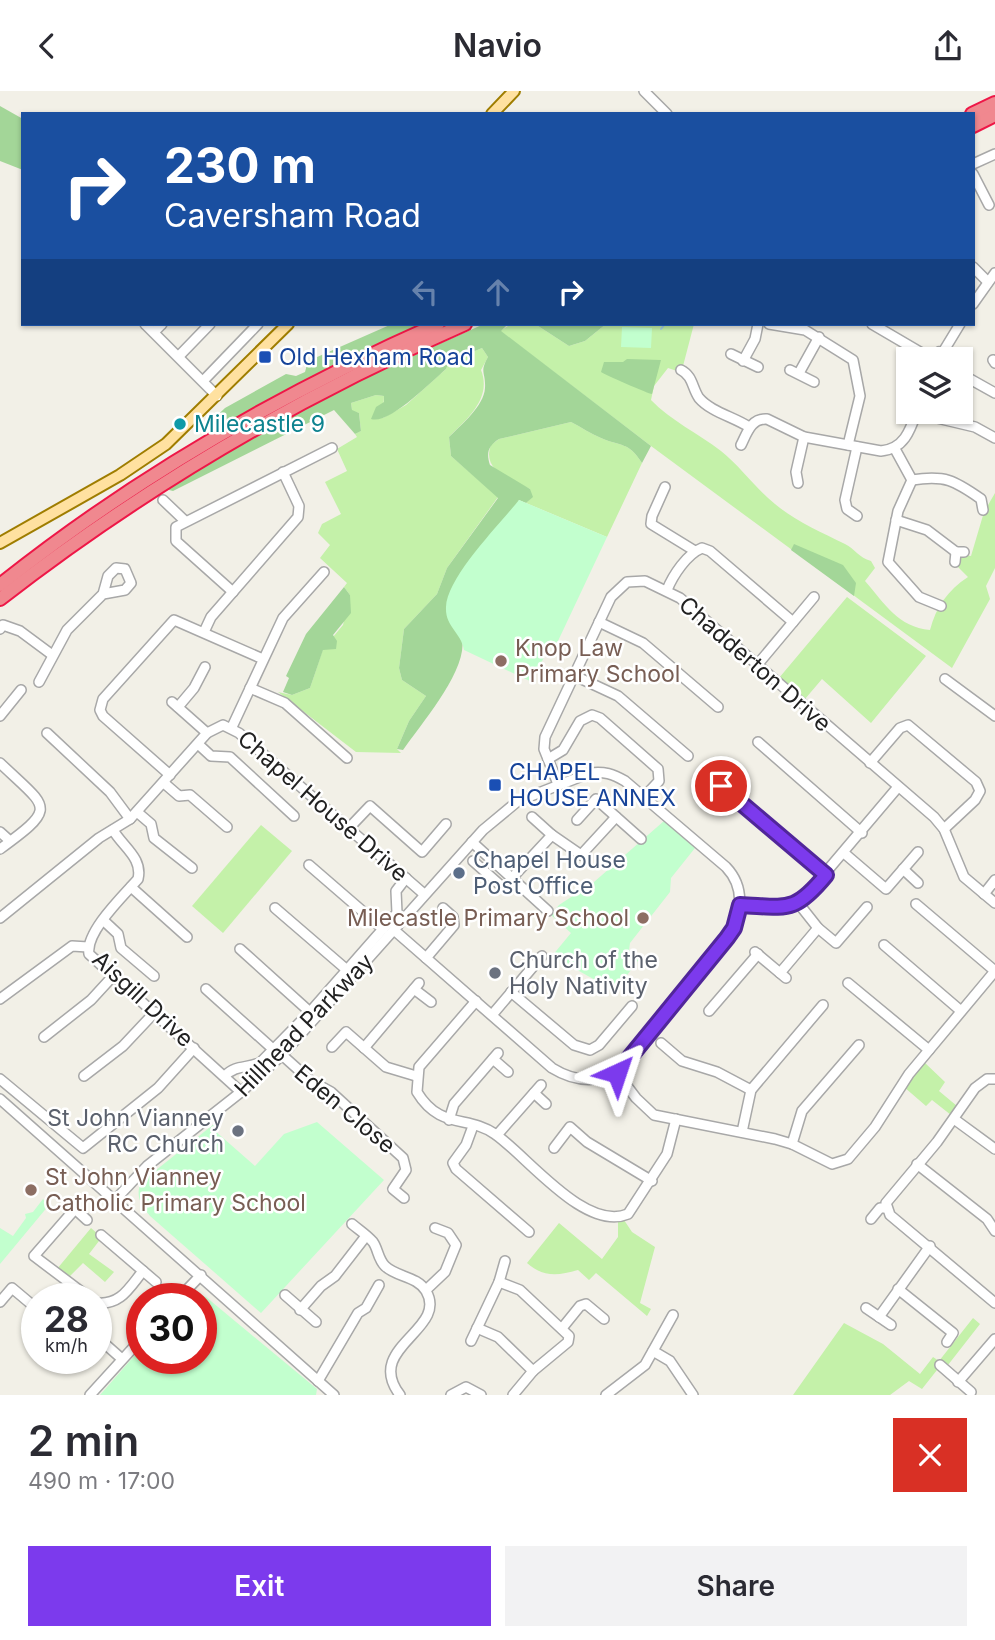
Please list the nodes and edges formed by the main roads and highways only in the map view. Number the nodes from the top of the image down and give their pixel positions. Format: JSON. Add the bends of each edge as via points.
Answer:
{"nodes":[{"id":1,"x":514,"y":91,"type":"edge"},
{"id":2,"x":995,"y":103,"type":"edge"},
{"id":3,"x":494,"y":112,"type":"edge"},
{"id":4,"x":975,"y":113,"type":"edge"},
{"id":5,"x":995,"y":115,"type":"edge"},
{"id":6,"x":975,"y":124,"type":"edge"},
{"id":7,"x":286,"y":326,"type":"edge"},
{"id":8,"x":434,"y":326,"type":"edge"},
{"id":9,"x":461,"y":326,"type":"edge"},
{"id":10,"x":0,"y":543,"type":"edge"},
{"id":11,"x":0,"y":585,"type":"edge"},
{"id":12,"x":0,"y":601,"type":"edge"}],
"edges":[{"from":1,"to":3,"type":"main road"},
{"from":2,"to":4,"type":"highway"},
{"from":5,"to":6,"type":"highway"},
{"from":7,"to":10,"type":"main road","via":[[189,425],[144,460]]},
{"from":8,"to":11,"type":"highway","via":[[318,380],[211,440],[110,503]]},
{"from":9,"to":12,"type":"highway","via":[[337,383],[227,442],[93,529]]}]}
